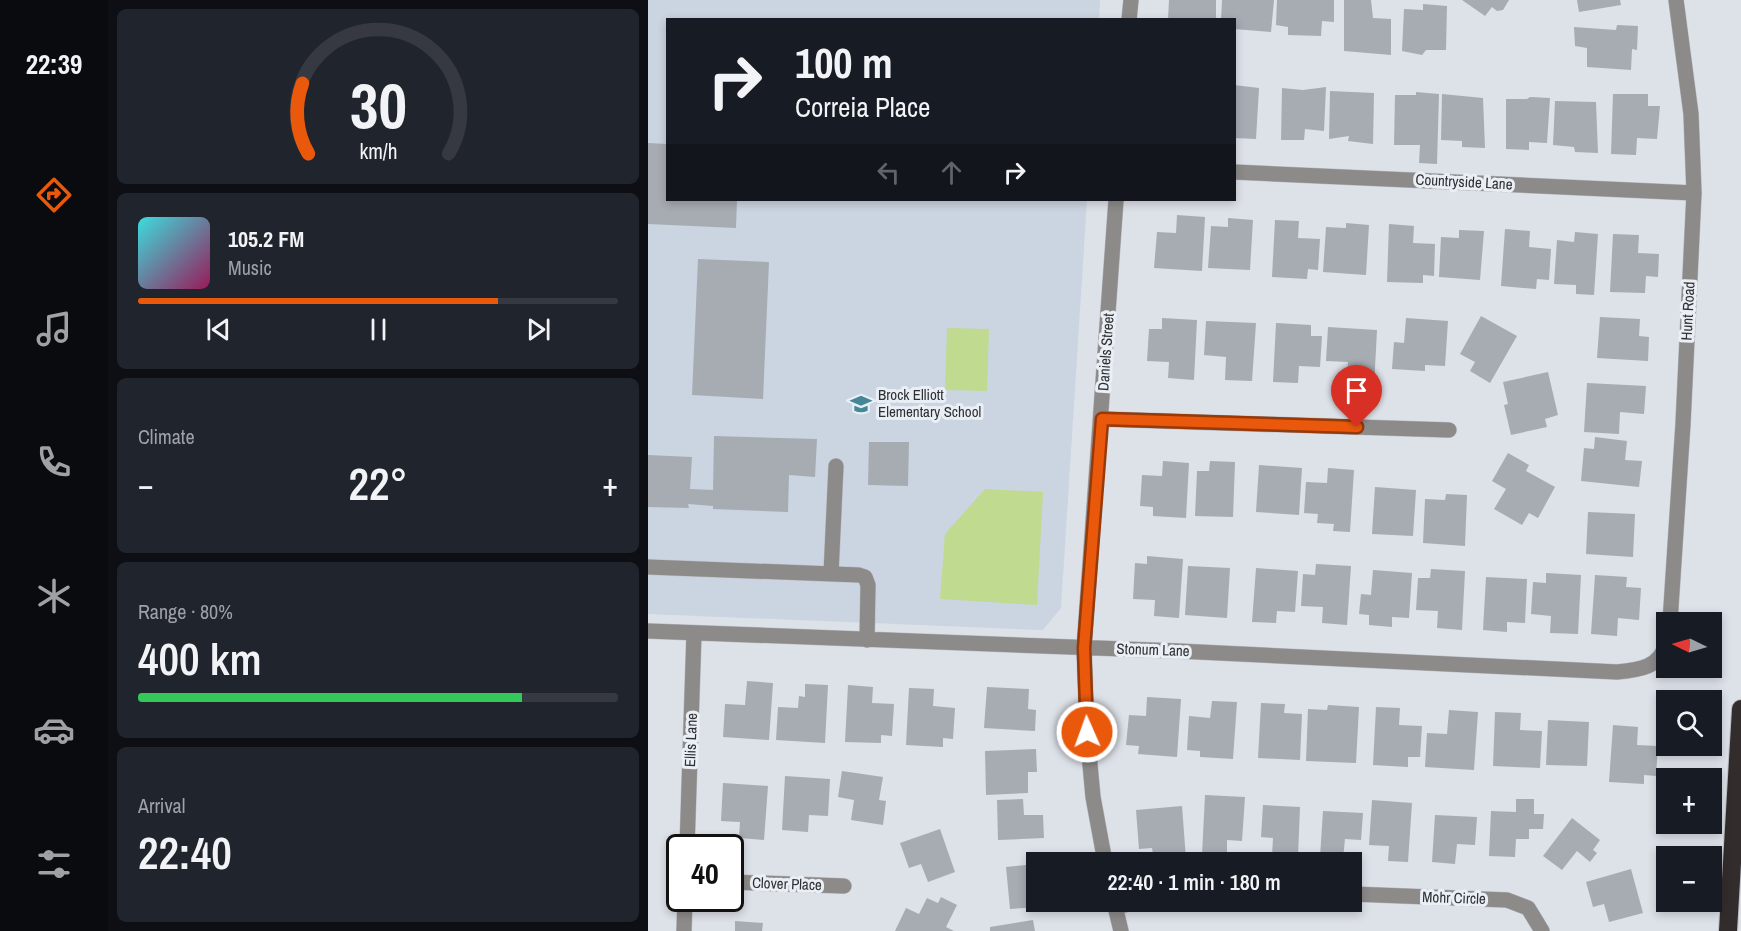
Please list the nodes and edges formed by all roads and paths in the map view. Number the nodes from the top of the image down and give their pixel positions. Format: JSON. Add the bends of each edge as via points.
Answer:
{"nodes":[{"id":1,"x":1131,"y":0,"type":"edge"},
{"id":2,"x":1676,"y":0,"type":"edge"},
{"id":3,"x":1130,"y":18,"type":"edge"},
{"id":4,"x":1236,"y":172,"type":"edge"},
{"id":5,"x":1694,"y":193,"type":"junction"},
{"id":6,"x":1116,"y":201,"type":"edge"},
{"id":7,"x":1102,"y":419,"type":"junction"},
{"id":8,"x":1449,"y":430,"type":"dead end"},
{"id":9,"x":836,"y":466,"type":"dead end"},
{"id":10,"x":648,"y":567,"type":"edge"},
{"id":11,"x":831,"y":574,"type":"junction"},
{"id":12,"x":1671,"y":612,"type":"edge"},
{"id":13,"x":648,"y":631,"type":"edge"},
{"id":14,"x":694,"y":633,"type":"junction"},
{"id":15,"x":867,"y":640,"type":"junction"},
{"id":16,"x":1084,"y":648,"type":"junction"},
{"id":17,"x":1656,"y":663,"type":"edge"},
{"id":18,"x":1741,"y":709,"type":"edge"},
{"id":19,"x":687,"y":834,"type":"edge"},
{"id":20,"x":1103,"y":852,"type":"edge"},
{"id":21,"x":1741,"y":877,"type":"edge"},
{"id":22,"x":744,"y":882,"type":"edge"},
{"id":23,"x":844,"y":886,"type":"dead end"},
{"id":24,"x":1362,"y":894,"type":"edge"},
{"id":25,"x":685,"y":912,"type":"edge"},
{"id":26,"x":1116,"y":912,"type":"edge"},
{"id":27,"x":684,"y":931,"type":"edge"},
{"id":28,"x":1121,"y":931,"type":"edge"},
{"id":29,"x":1542,"y":931,"type":"edge"},
{"id":30,"x":1728,"y":931,"type":"edge"},
{"id":31,"x":1737,"y":931,"type":"edge"}],
"edges":[{"from":1,"to":3,"type":"street"},
{"from":2,"to":5,"type":"street","name":"Hunt Road","via":[[1691,114]]},
{"from":4,"to":5,"type":"street","name":"Countryside Lane"},
{"from":5,"to":12,"type":"street","name":"Hunt Road"},
{"from":6,"to":7,"type":"street","name":"Daniels Street"},
{"from":7,"to":8,"type":"street"},
{"from":7,"to":16,"type":"street","name":"Daniels Street"},
{"from":9,"to":11,"type":"street"},
{"from":10,"to":11,"type":"street"},
{"from":11,"to":15,"type":"street","via":[[865,577]]},
{"from":13,"to":14,"type":"street","name":"Stonum Lane"},
{"from":14,"to":15,"type":"street","name":"Stonum Lane"},
{"from":14,"to":19,"type":"street","name":"Ellis Lane"},
{"from":15,"to":16,"type":"street","name":"Stonum Lane"},
{"from":16,"to":17,"type":"street","name":"Stonum Lane","via":[[1617,672]]},
{"from":16,"to":20,"type":"street","name":"Daniels Street","via":[[1093,797]]},
{"from":18,"to":30,"type":"highway"},
{"from":21,"to":31,"type":"highway"},
{"from":22,"to":23,"type":"street","name":"Clover Place"},
{"from":24,"to":29,"type":"street","name":"Mohr Circle","via":[[1507,900],[1528,908]]},
{"from":25,"to":27,"type":"street"},
{"from":26,"to":28,"type":"street"}]}
